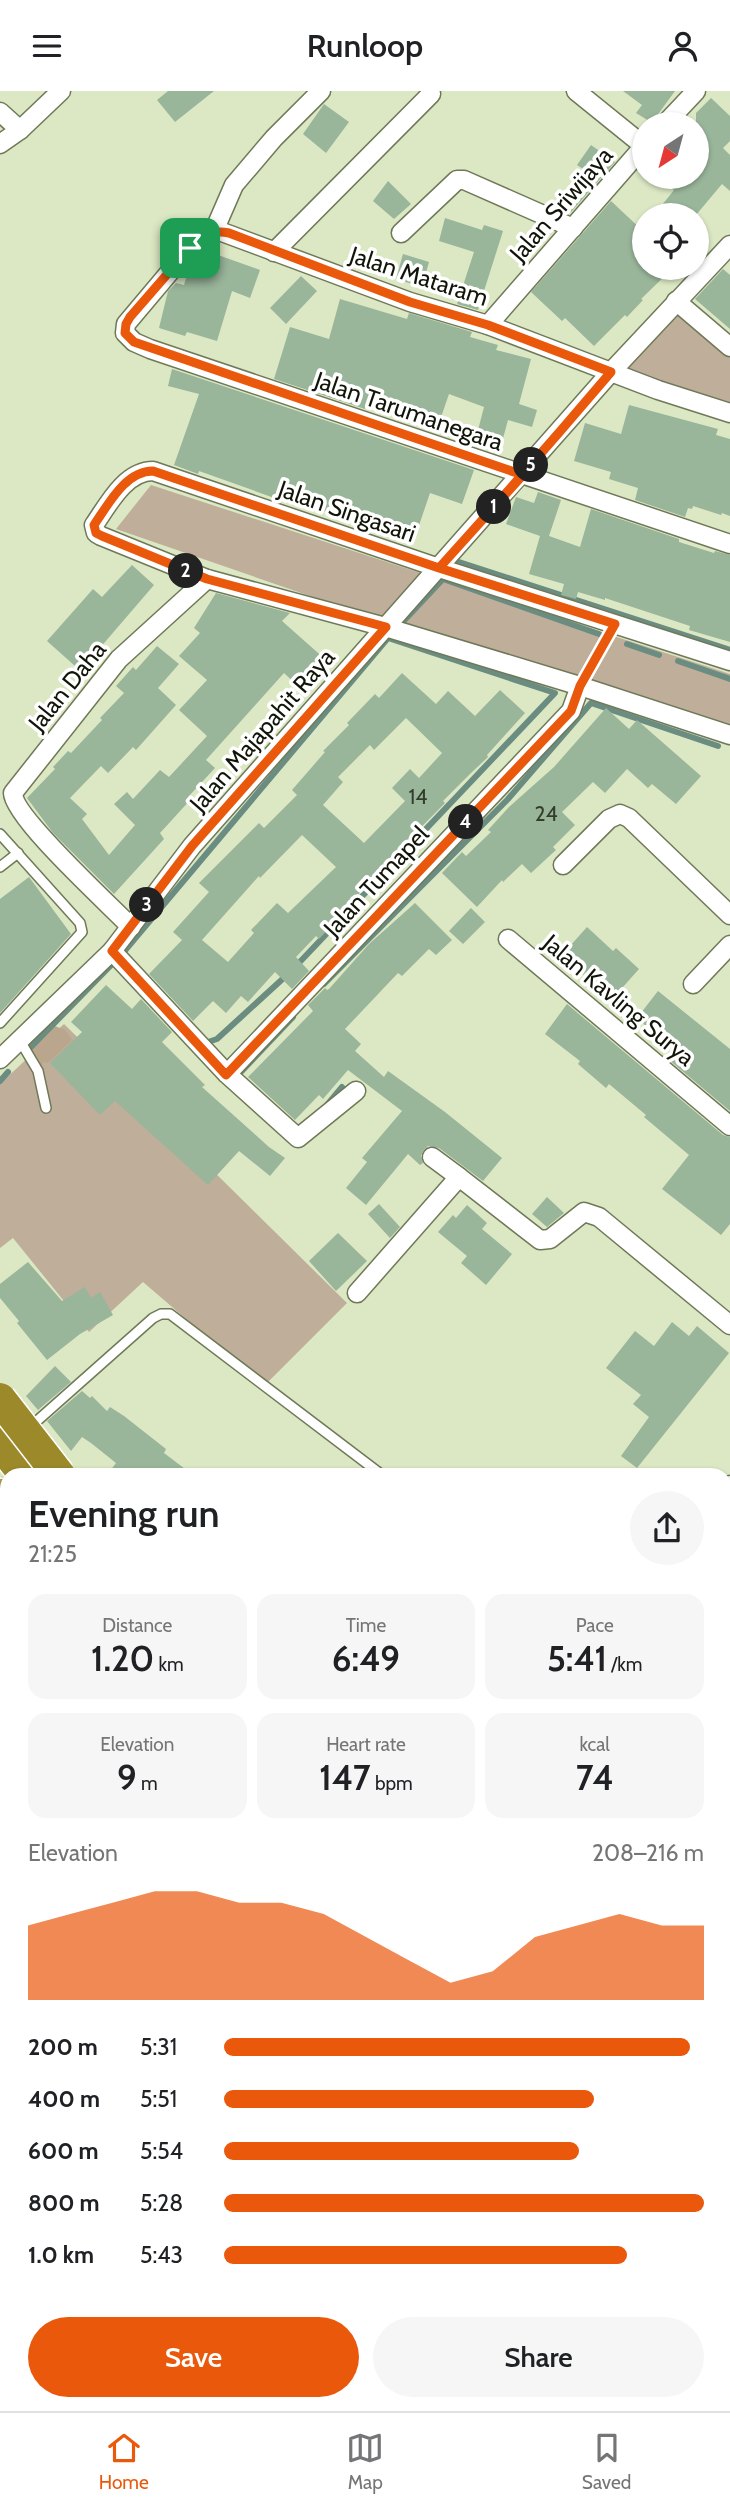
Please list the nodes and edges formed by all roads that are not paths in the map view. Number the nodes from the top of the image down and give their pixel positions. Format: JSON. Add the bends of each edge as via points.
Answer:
{"nodes":[{"id":1,"x":61,"y":91,"type":"edge"},
{"id":2,"x":321,"y":91,"type":"edge"},
{"id":3,"x":576,"y":91,"type":"edge"},
{"id":4,"x":696,"y":91,"type":"edge"},
{"id":5,"x":430,"y":94,"type":"dead end"},
{"id":6,"x":0,"y":112,"type":"edge"},
{"id":7,"x":676,"y":112,"type":"edge"},
{"id":8,"x":20,"y":130,"type":"junction"},
{"id":9,"x":632,"y":136,"type":"edge"},
{"id":10,"x":0,"y":144,"type":"edge"},
{"id":11,"x":632,"y":160,"type":"edge"},
{"id":12,"x":573,"y":228,"type":"junction"},
{"id":13,"x":214,"y":231,"type":"junction"},
{"id":14,"x":401,"y":233,"type":"dead end"},
{"id":15,"x":730,"y":245,"type":"edge"},
{"id":16,"x":274,"y":252,"type":"junction"},
{"id":17,"x":676,"y":301,"type":"junction"},
{"id":18,"x":488,"y":325,"type":"junction"},
{"id":19,"x":730,"y":347,"type":"edge"},
{"id":20,"x":611,"y":372,"type":"junction"},
{"id":21,"x":730,"y":413,"type":"edge"},
{"id":22,"x":523,"y":475,"type":"junction"},
{"id":23,"x":730,"y":544,"type":"edge"},
{"id":24,"x":439,"y":568,"type":"junction"},
{"id":25,"x":207,"y":579,"type":"junction"},
{"id":26,"x":386,"y":627,"type":"junction"},
{"id":27,"x":730,"y":661,"type":"edge"},
{"id":28,"x":580,"y":686,"type":"junction"},
{"id":29,"x":730,"y":734,"type":"edge"},
{"id":30,"x":0,"y":834,"type":"edge"},
{"id":31,"x":18,"y":853,"type":"junction"},
{"id":32,"x":564,"y":865,"type":"dead end"},
{"id":33,"x":0,"y":867,"type":"edge"},
{"id":34,"x":730,"y":915,"type":"edge"},
{"id":35,"x":131,"y":927,"type":"junction"},
{"id":36,"x":508,"y":939,"type":"dead end"},
{"id":37,"x":730,"y":945,"type":"edge"},
{"id":38,"x":117,"y":956,"type":"junction"},
{"id":39,"x":693,"y":984,"type":"dead end"},
{"id":40,"x":0,"y":1023,"type":"edge"},
{"id":41,"x":19,"y":1039,"type":"junction"},
{"id":42,"x":0,"y":1059,"type":"edge"},
{"id":43,"x":230,"y":1071,"type":"junction"},
{"id":44,"x":356,"y":1091,"type":"dead end"},
{"id":45,"x":46,"y":1108,"type":"dead end"},
{"id":46,"x":730,"y":1126,"type":"edge"},
{"id":47,"x":432,"y":1157,"type":"dead end"},
{"id":48,"x":459,"y":1177,"type":"junction"},
{"id":49,"x":357,"y":1293,"type":"dead end"},
{"id":50,"x":730,"y":1325,"type":"edge"},
{"id":51,"x":0,"y":1399,"type":"edge"},
{"id":52,"x":0,"y":1408,"type":"edge"},
{"id":53,"x":11,"y":1439,"type":"edge"},
{"id":54,"x":22,"y":1468,"type":"edge"},
{"id":55,"x":44,"y":1468,"type":"edge"},
{"id":56,"x":54,"y":1468,"type":"edge"},
{"id":57,"x":373,"y":1468,"type":"edge"}],
"edges":[{"from":1,"to":8,"type":"street"},
{"from":2,"to":13,"type":"street","via":[[234,185]]},
{"from":3,"to":9,"type":"street"},
{"from":4,"to":7,"type":"street"},
{"from":5,"to":16,"type":"street"},
{"from":6,"to":8,"type":"street"},
{"from":8,"to":10,"type":"street"},
{"from":11,"to":12,"type":"street","name":"Jalan Sriwijaya"},
{"from":12,"to":14,"type":"street","via":[[457,180]]},
{"from":12,"to":18,"type":"street","name":"Jalan Sriwijaya"},
{"from":13,"to":16,"type":"street","name":"Jalan Mataram"},
{"from":13,"to":22,"type":"street","name":"Jalan Tarumanegara","via":[[190,248],[126,324],[125,333],[134,342]]},
{"from":15,"to":17,"type":"street","name":"Jalan Majapahit Raya"},
{"from":16,"to":18,"type":"street","name":"Jalan Mataram"},
{"from":17,"to":19,"type":"street"},
{"from":17,"to":20,"type":"street","name":"Jalan Majapahit Raya"},
{"from":18,"to":20,"type":"street","name":"Jalan Mataram"},
{"from":20,"to":21,"type":"street","name":"Jalan Mataram"},
{"from":20,"to":22,"type":"street","name":"Jalan Majapahit Raya"},
{"from":22,"to":23,"type":"street","name":"Jalan Tarumanegara"},
{"from":22,"to":24,"type":"street","name":"Jalan Majapahit Raya"},
{"from":24,"to":25,"type":"street","name":"Jalan Singasari","via":[[161,473],[148,471],[127,481],[94,529]]},
{"from":24,"to":26,"type":"street","name":"Jalan Majapahit Raya"},
{"from":24,"to":27,"type":"street","name":"Jalan Singasari"},
{"from":25,"to":26,"type":"street"},
{"from":25,"to":35,"type":"street","name":"Jalan Daha","via":[[119,659],[13,793],[19,810]]},
{"from":26,"to":28,"type":"street"},
{"from":26,"to":35,"type":"street","name":"Jalan Majapahit Raya","via":[[192,846]]},
{"from":28,"to":29,"type":"street"},
{"from":28,"to":43,"type":"street","name":"Jalan Tumapel","via":[[571,711]]},
{"from":30,"to":31,"type":"lane"},
{"from":31,"to":33,"type":"lane"},
{"from":31,"to":40,"type":"lane","via":[[82,932]]},
{"from":32,"to":34,"type":"street","via":[[609,819],[621,814]]},
{"from":35,"to":38,"type":"street","name":"Jalan Majapahit Raya"},
{"from":36,"to":46,"type":"street","name":"Jalan Kavling Surya"},
{"from":37,"to":39,"type":"street"},
{"from":38,"to":41,"type":"street","name":"Jalan Majapahit Raya"},
{"from":38,"to":43,"type":"street"},
{"from":41,"to":42,"type":"street","name":"Jalan Majapahit Raya"},
{"from":41,"to":45,"type":"lane","via":[[38,1071]]},
{"from":43,"to":44,"type":"street","via":[[298,1138]]},
{"from":47,"to":48,"type":"street"},
{"from":48,"to":49,"type":"street"},
{"from":48,"to":50,"type":"street","via":[[540,1240],[550,1239],[584,1212],[599,1217]]},
{"from":51,"to":56,"type":"highway","bridge":true},
{"from":52,"to":53,"type":"highway"},
{"from":53,"to":54,"type":"highway"},
{"from":53,"to":55,"type":"highway"},
{"from":53,"to":57,"type":"lane","via":[[153,1318],[170,1314]]}]}
